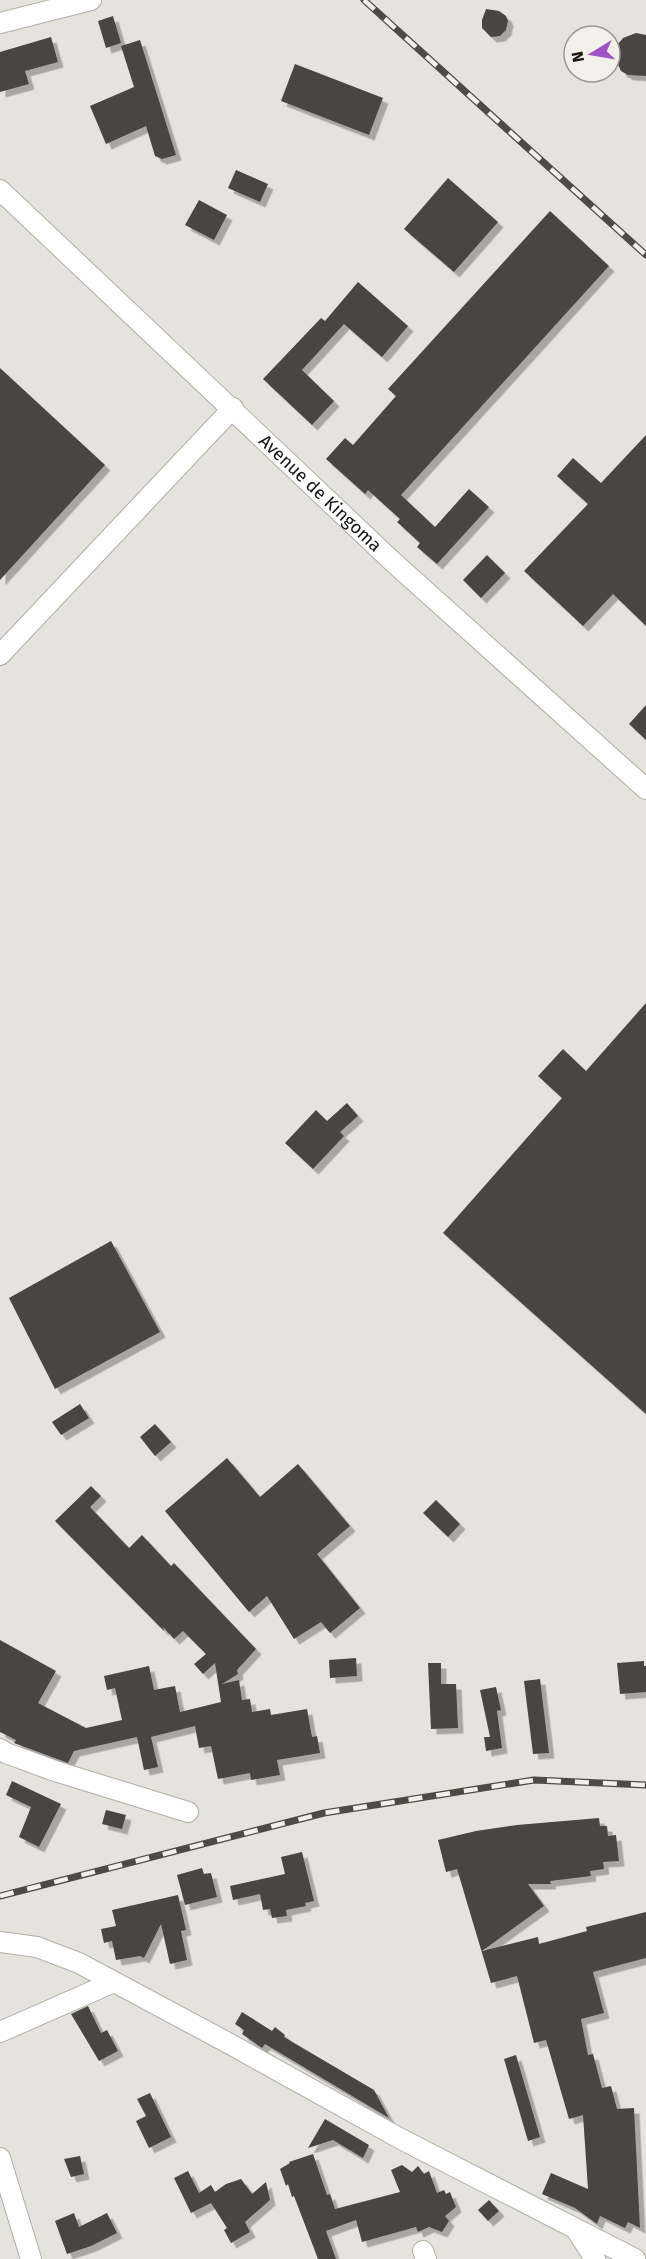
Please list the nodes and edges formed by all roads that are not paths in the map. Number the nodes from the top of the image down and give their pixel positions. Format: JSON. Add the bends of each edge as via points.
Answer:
{"nodes":[{"id":1,"x":91,"y":0,"type":"edge"},
{"id":2,"x":0,"y":23,"type":"edge"},
{"id":3,"x":0,"y":190,"type":"edge"},
{"id":4,"x":233,"y":408,"type":"junction"},
{"id":5,"x":0,"y":655,"type":"edge"},
{"id":6,"x":646,"y":789,"type":"edge"},
{"id":7,"x":0,"y":1749,"type":"edge"},
{"id":8,"x":188,"y":1812,"type":"dead end"},
{"id":9,"x":0,"y":1942,"type":"edge"},
{"id":10,"x":114,"y":1982,"type":"junction"},
{"id":11,"x":0,"y":2032,"type":"edge"},
{"id":12,"x":0,"y":2158,"type":"edge"},
{"id":13,"x":577,"y":2230,"type":"junction"},
{"id":14,"x":31,"y":2259,"type":"edge"},
{"id":15,"x":595,"y":2259,"type":"edge"},
{"id":16,"x":635,"y":2259,"type":"edge"}],
"edges":[{"from":1,"to":2,"type":"street"},
{"from":3,"to":4,"type":"street","name":"Avenue de Kingoma"},
{"from":4,"to":5,"type":"street"},
{"from":4,"to":6,"type":"street","name":"Avenue de Kingoma","via":[[392,561]]},
{"from":7,"to":8,"type":"street","via":[[56,1771]]},
{"from":9,"to":10,"type":"street","via":[[37,1947]]},
{"from":10,"to":11,"type":"street"},
{"from":10,"to":13,"type":"street"},
{"from":12,"to":14,"type":"street"},
{"from":13,"to":15,"type":"street"},
{"from":13,"to":16,"type":"street"}]}
